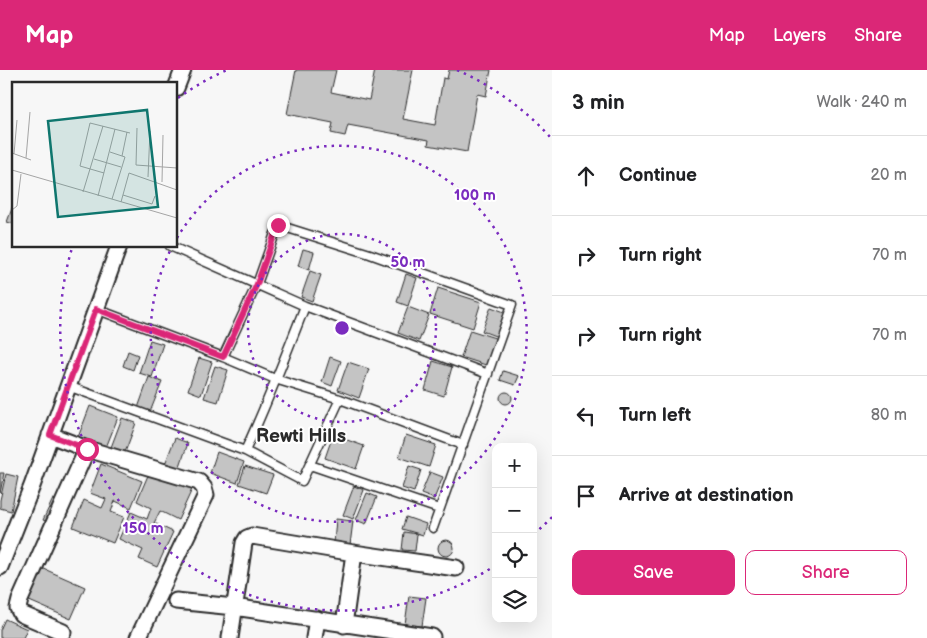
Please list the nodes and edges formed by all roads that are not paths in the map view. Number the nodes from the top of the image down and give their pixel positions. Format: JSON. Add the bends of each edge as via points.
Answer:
{"nodes":[{"id":1,"x":183,"y":70,"type":"edge"},
{"id":2,"x":178,"y":83,"type":"edge"},
{"id":3,"x":118,"y":248,"type":"edge"},
{"id":4,"x":175,"y":248,"type":"edge"},
{"id":5,"x":257,"y":284,"type":"junction"},
{"id":6,"x":305,"y":306,"type":"junction"},
{"id":7,"x":96,"y":309,"type":"junction"},
{"id":8,"x":223,"y":357,"type":"junction"},
{"id":9,"x":488,"y":374,"type":"junction"},
{"id":10,"x":276,"y":379,"type":"junction"},
{"id":11,"x":68,"y":386,"type":"junction"},
{"id":12,"x":340,"y":399,"type":"junction"},
{"id":13,"x":50,"y":435,"type":"junction"},
{"id":14,"x":462,"y":445,"type":"junction"},
{"id":15,"x":87,"y":449,"type":"junction"},
{"id":16,"x":245,"y":452,"type":"junction"},
{"id":17,"x":310,"y":464,"type":"junction"},
{"id":18,"x":440,"y":509,"type":"junction"},
{"id":19,"x":433,"y":528,"type":"dead end"},
{"id":20,"x":354,"y":553,"type":"junction"},
{"id":21,"x":0,"y":567,"type":"edge"},
{"id":22,"x":456,"y":568,"type":"dead end"},
{"id":23,"x":176,"y":601,"type":"dead end"},
{"id":24,"x":234,"y":607,"type":"junction"},
{"id":25,"x":317,"y":620,"type":"junction"},
{"id":26,"x":344,"y":625,"type":"junction"},
{"id":27,"x":64,"y":632,"type":"dead end"},
{"id":28,"x":364,"y":633,"type":"edge"},
{"id":29,"x":432,"y":637,"type":"edge"},
{"id":30,"x":138,"y":638,"type":"edge"},
{"id":31,"x":230,"y":638,"type":"edge"},
{"id":32,"x":314,"y":638,"type":"edge"}],
"edges":[{"from":1,"to":2,"type":"street"},
{"from":3,"to":7,"type":"street"},
{"from":4,"to":5,"type":"lane"},
{"from":5,"to":6,"type":"lane"},
{"from":5,"to":8,"type":"lane"},
{"from":5,"to":9,"type":"lane","via":[[278,225],[512,305]]},
{"from":6,"to":9,"type":"lane"},
{"from":6,"to":10,"type":"lane"},
{"from":7,"to":8,"type":"lane"},
{"from":7,"to":11,"type":"street"},
{"from":8,"to":10,"type":"lane"},
{"from":9,"to":14,"type":"lane"},
{"from":10,"to":12,"type":"lane"},
{"from":10,"to":16,"type":"lane"},
{"from":11,"to":13,"type":"street"},
{"from":11,"to":16,"type":"lane"},
{"from":12,"to":14,"type":"lane"},
{"from":12,"to":17,"type":"lane"},
{"from":13,"to":15,"type":"street"},
{"from":13,"to":21,"type":"street"},
{"from":14,"to":18,"type":"lane"},
{"from":15,"to":27,"type":"street","via":[[18,608],[21,614]]},
{"from":15,"to":30,"type":"street","via":[[199,482],[206,495]]},
{"from":16,"to":17,"type":"lane","via":[[302,481]]},
{"from":17,"to":18,"type":"lane"},
{"from":18,"to":19,"type":"lane"},
{"from":20,"to":22,"type":"street"},
{"from":20,"to":24,"type":"street","via":[[252,536],[247,538]]},
{"from":20,"to":26,"type":"street"},
{"from":23,"to":24,"type":"street"},
{"from":24,"to":25,"type":"street"},
{"from":24,"to":31,"type":"street"},
{"from":25,"to":26,"type":"street"},
{"from":25,"to":32,"type":"street"},
{"from":26,"to":28,"type":"street"},
{"from":28,"to":29,"type":"street"}]}
